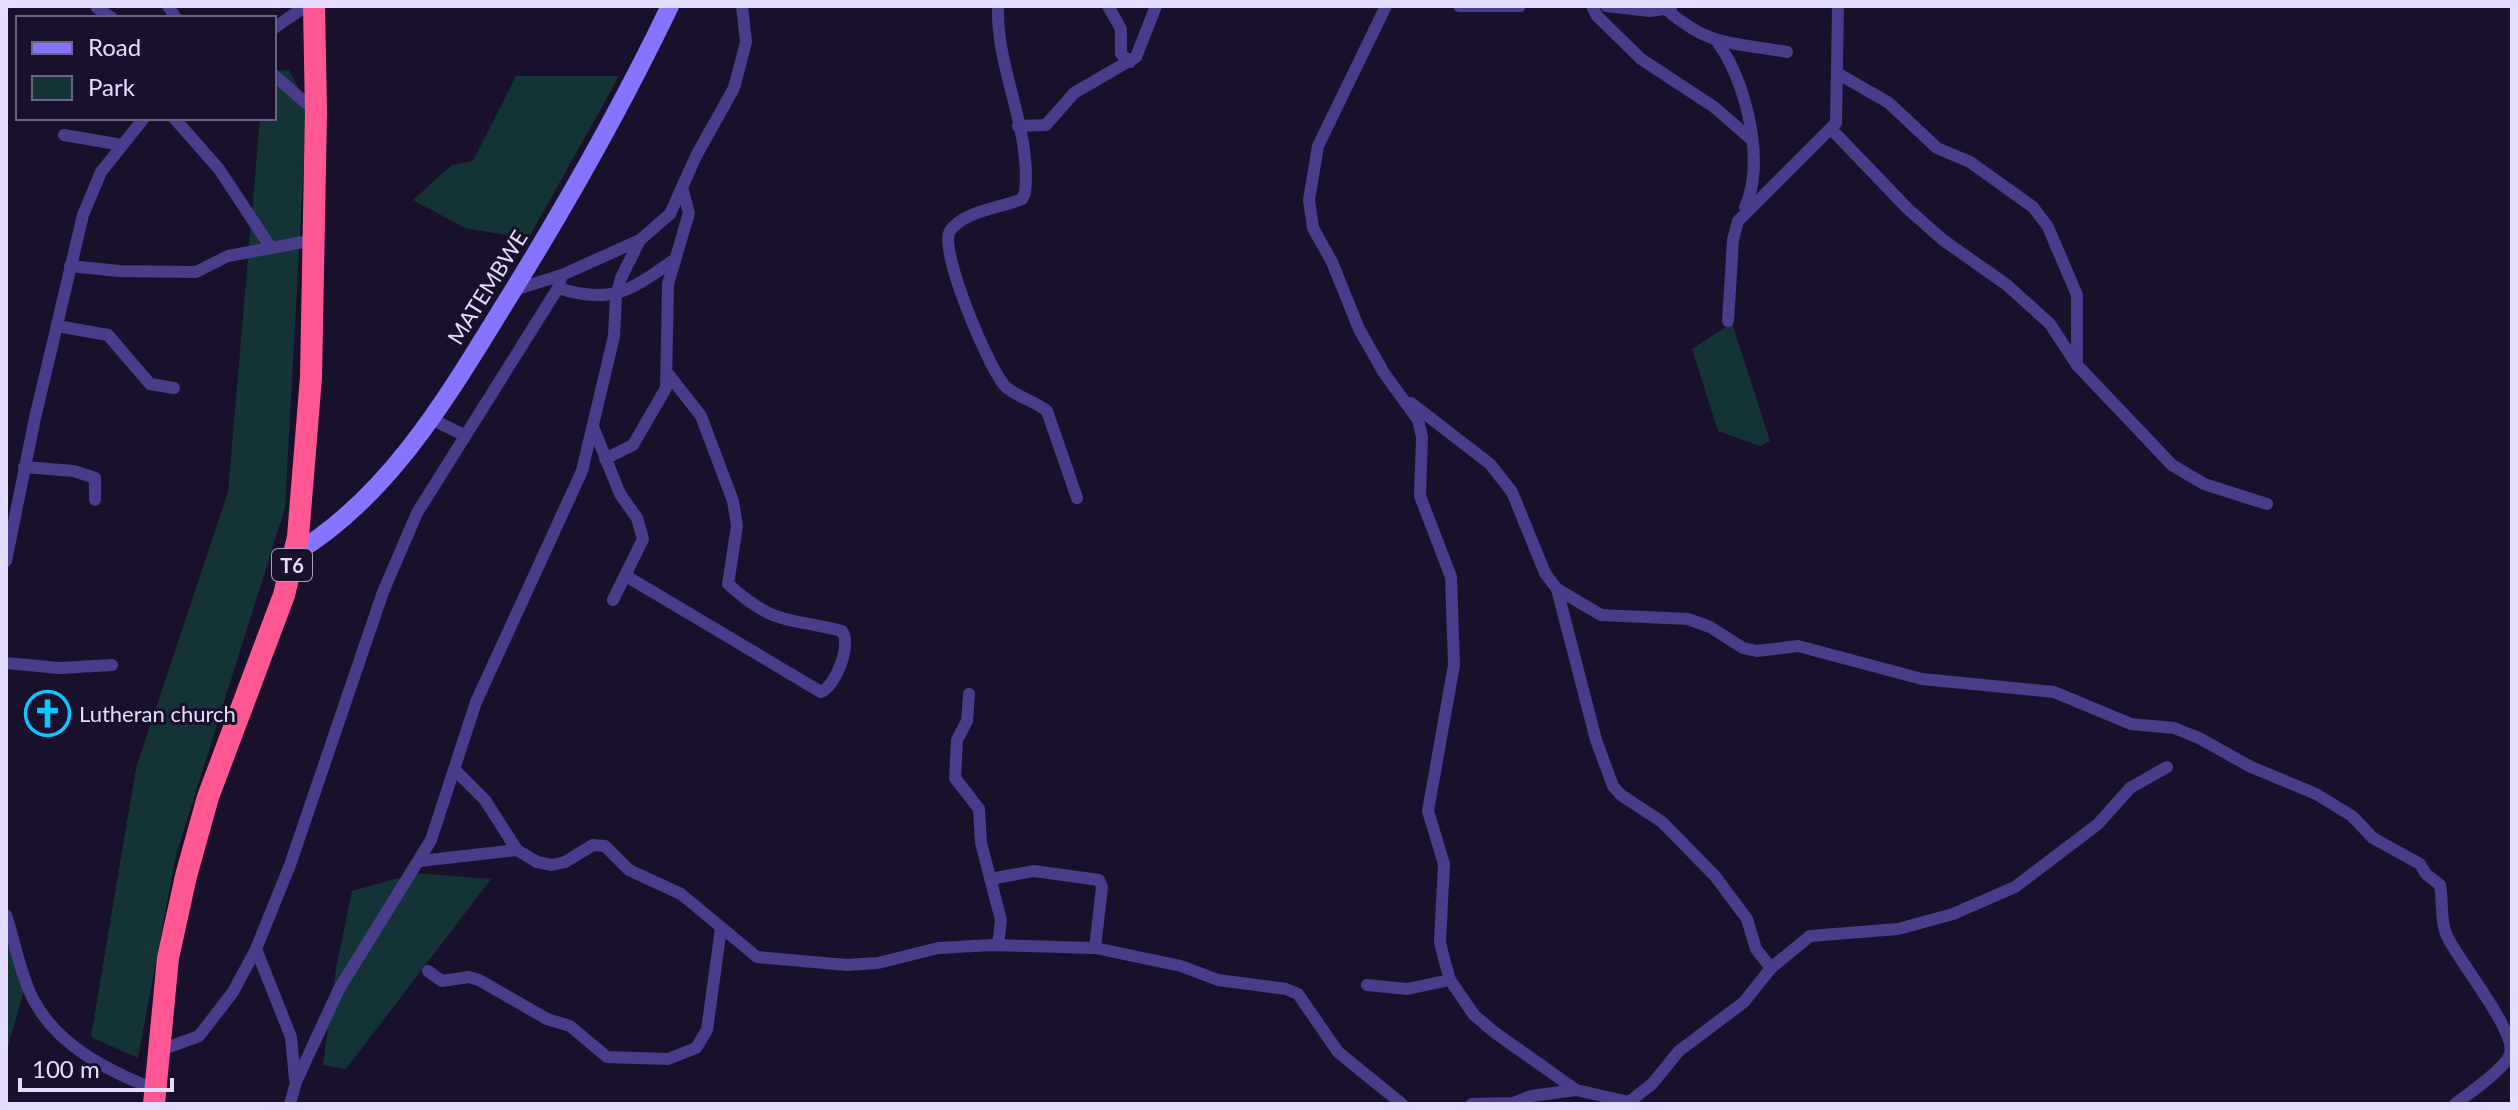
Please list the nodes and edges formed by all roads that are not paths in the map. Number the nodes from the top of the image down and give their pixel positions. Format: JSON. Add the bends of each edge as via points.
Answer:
{"nodes":[{"id":1,"x":306,"y":6,"type":"edge"},
{"id":2,"x":314,"y":6,"type":"edge"},
{"id":3,"x":670,"y":6,"type":"edge"},
{"id":4,"x":742,"y":6,"type":"edge"},
{"id":5,"x":998,"y":6,"type":"edge"},
{"id":6,"x":1108,"y":6,"type":"edge"},
{"id":7,"x":1156,"y":6,"type":"edge"},
{"id":8,"x":1386,"y":6,"type":"edge"},
{"id":9,"x":1459,"y":6,"type":"edge"},
{"id":10,"x":1520,"y":6,"type":"edge"},
{"id":11,"x":1592,"y":6,"type":"edge"},
{"id":12,"x":1606,"y":6,"type":"edge"},
{"id":13,"x":1838,"y":6,"type":"edge"},
{"id":14,"x":97,"y":8,"type":"dead end"},
{"id":15,"x":1670,"y":8,"type":"edge"},
{"id":16,"x":109,"y":16,"type":"edge"},
{"id":17,"x":276,"y":27,"type":"edge"},
{"id":18,"x":1718,"y":43,"type":"junction"},
{"id":19,"x":1787,"y":52,"type":"dead end"},
{"id":20,"x":1130,"y":62,"type":"junction"},
{"id":21,"x":1837,"y":73,"type":"junction"},
{"id":22,"x":276,"y":77,"type":"edge"},
{"id":23,"x":316,"y":112,"type":"junction"},
{"id":24,"x":142,"y":120,"type":"edge"},
{"id":25,"x":176,"y":120,"type":"edge"},
{"id":26,"x":1018,"y":126,"type":"junction"},
{"id":27,"x":1832,"y":130,"type":"junction"},
{"id":28,"x":64,"y":135,"type":"dead end"},
{"id":29,"x":1751,"y":139,"type":"junction"},
{"id":30,"x":122,"y":145,"type":"junction"},
{"id":31,"x":683,"y":191,"type":"junction"},
{"id":32,"x":1738,"y":221,"type":"junction"},
{"id":33,"x":314,"y":240,"type":"junction"},
{"id":34,"x":640,"y":240,"type":"junction"},
{"id":35,"x":271,"y":248,"type":"junction"},
{"id":36,"x":674,"y":260,"type":"junction"},
{"id":37,"x":70,"y":266,"type":"junction"},
{"id":38,"x":562,"y":275,"type":"junction"},
{"id":39,"x":558,"y":288,"type":"junction"},
{"id":40,"x":514,"y":290,"type":"junction"},
{"id":41,"x":616,"y":296,"type":"junction"},
{"id":42,"x":1728,"y":321,"type":"dead end"},
{"id":43,"x":57,"y":326,"type":"junction"},
{"id":44,"x":2077,"y":365,"type":"junction"},
{"id":45,"x":669,"y":375,"type":"junction"},
{"id":46,"x":174,"y":388,"type":"dead end"},
{"id":47,"x":1394,"y":389,"type":"junction"},
{"id":48,"x":429,"y":418,"type":"junction"},
{"id":49,"x":594,"y":429,"type":"junction"},
{"id":50,"x":464,"y":435,"type":"junction"},
{"id":51,"x":605,"y":459,"type":"junction"},
{"id":52,"x":24,"y":467,"type":"junction"},
{"id":53,"x":1077,"y":498,"type":"dead end"},
{"id":54,"x":95,"y":500,"type":"dead end"},
{"id":55,"x":11,"y":504,"type":"edge"},
{"id":56,"x":2267,"y":504,"type":"dead end"},
{"id":57,"x":294,"y":554,"type":"junction"},
{"id":58,"x":6,"y":561,"type":"edge"},
{"id":59,"x":626,"y":576,"type":"junction"},
{"id":60,"x":1557,"y":589,"type":"junction"},
{"id":61,"x":613,"y":600,"type":"dead end"},
{"id":62,"x":6,"y":663,"type":"edge"},
{"id":63,"x":112,"y":665,"type":"dead end"},
{"id":64,"x":969,"y":694,"type":"dead end"},
{"id":65,"x":2167,"y":767,"type":"dead end"},
{"id":66,"x":454,"y":769,"type":"junction"},
{"id":67,"x":517,"y":850,"type":"junction"},
{"id":68,"x":420,"y":861,"type":"junction"},
{"id":69,"x":990,"y":879,"type":"junction"},
{"id":70,"x":6,"y":915,"type":"edge"},
{"id":71,"x":721,"y":928,"type":"junction"},
{"id":72,"x":998,"y":945,"type":"junction"},
{"id":73,"x":1095,"y":948,"type":"junction"},
{"id":74,"x":256,"y":949,"type":"junction"},
{"id":75,"x":1771,"y":968,"type":"junction"},
{"id":76,"x":428,"y":971,"type":"dead end"},
{"id":77,"x":1450,"y":980,"type":"junction"},
{"id":78,"x":1367,"y":985,"type":"dead end"},
{"id":79,"x":158,"y":1051,"type":"junction"},
{"id":80,"x":296,"y":1082,"type":"junction"},
{"id":81,"x":1576,"y":1090,"type":"junction"},
{"id":82,"x":155,"y":1097,"type":"edge"},
{"id":83,"x":1628,"y":1103,"type":"edge"},
{"id":84,"x":290,"y":1104,"type":"edge"},
{"id":85,"x":1402,"y":1104,"type":"edge"},
{"id":86,"x":1472,"y":1104,"type":"edge"},
{"id":87,"x":2455,"y":1104,"type":"edge"}],
"edges":[{"from":1,"to":17,"type":"street"},
{"from":2,"to":23,"type":"highway","number":"T6"},
{"from":3,"to":40,"type":"main road","name":"MATEMBWE","via":[[607,133]]},
{"from":4,"to":31,"type":"street","via":[[746,42],[734,88]]},
{"from":5,"to":26,"type":"street","via":[[1001,57]]},
{"from":6,"to":20,"type":"street","via":[[1121,29],[1121,52]]},
{"from":7,"to":20,"type":"street","via":[[1140,52]]},
{"from":8,"to":47,"type":"street","via":[[1318,146],[1309,200],[1313,228],[1359,329]]},
{"from":9,"to":10,"type":"street"},
{"from":11,"to":29,"type":"street","via":[[1641,59],[1714,107]]},
{"from":12,"to":15,"type":"street"},
{"from":13,"to":21,"type":"street"},
{"from":14,"to":16,"type":"street"},
{"from":15,"to":18,"type":"street","via":[[1694,32]]},
{"from":18,"to":19,"type":"street"},
{"from":18,"to":29,"type":"street","via":[[1735,74]]},
{"from":20,"to":26,"type":"street","via":[[1074,93],[1046,125]]},
{"from":21,"to":27,"type":"street","via":[[1838,114]]},
{"from":21,"to":44,"type":"street","via":[[1889,103],[1945,153],[1970,162],[2033,207],[2048,227],[2077,295]]},
{"from":22,"to":23,"type":"street"},
{"from":23,"to":33,"type":"highway","number":"T6"},
{"from":24,"to":30,"type":"street"},
{"from":25,"to":35,"type":"street","via":[[219,169]]},
{"from":26,"to":53,"type":"street","via":[[1024,197],[969,216],[949,233],[948,249],[999,378],[1047,411]]},
{"from":27,"to":32,"type":"street"},
{"from":27,"to":44,"type":"street","via":[[1908,209],[2050,324]]},
{"from":28,"to":30,"type":"street"},
{"from":29,"to":32,"type":"street","via":[[1753,181]]},
{"from":30,"to":37,"type":"street","via":[[101,172]]},
{"from":31,"to":34,"type":"street","via":[[670,214]]},
{"from":31,"to":36,"type":"street","via":[[689,213]]},
{"from":32,"to":42,"type":"street"},
{"from":33,"to":35,"type":"street"},
{"from":33,"to":57,"type":"highway","number":"T6","via":[[311,377]]},
{"from":34,"to":38,"type":"street"},
{"from":34,"to":41,"type":"street"},
{"from":35,"to":37,"type":"street","via":[[228,256],[196,272]]},
{"from":36,"to":41,"type":"street"},
{"from":36,"to":45,"type":"street","via":[[666,311]]},
{"from":37,"to":43,"type":"street"},
{"from":38,"to":39,"type":"street"},
{"from":38,"to":40,"type":"street"},
{"from":39,"to":41,"type":"street","via":[[579,295]]},
{"from":39,"to":50,"type":"street"},
{"from":40,"to":48,"type":"main road","name":"MATEMBWE"},
{"from":41,"to":49,"type":"street","via":[[614,336]]},
{"from":43,"to":46,"type":"street","via":[[108,335],[150,384]]},
{"from":43,"to":52,"type":"street"},
{"from":44,"to":56,"type":"street","via":[[2184,475]]},
{"from":45,"to":51,"type":"street","via":[[660,403],[633,445]]},
{"from":45,"to":59,"type":"street","via":[[701,416],[733,501],[737,526],[728,584],[768,615],[842,631],[847,647],[829,687],[821,692]]},
{"from":47,"to":60,"type":"street","via":[[1472,448],[1502,478]]},
{"from":47,"to":77,"type":"street","via":[[1421,429],[1420,496],[1448,565],[1455,618],[1454,665],[1428,811],[1444,864],[1440,942]]},
{"from":48,"to":50,"type":"street"},
{"from":48,"to":57,"type":"main road","name":"MATEMBWE","via":[[359,506]]},
{"from":49,"to":51,"type":"street"},
{"from":49,"to":66,"type":"street","via":[[582,471],[476,702]]},
{"from":50,"to":74,"type":"street","via":[[417,513],[383,592]]},
{"from":51,"to":59,"type":"street","via":[[642,530],[642,546]]},
{"from":52,"to":54,"type":"street","via":[[95,478]]},
{"from":52,"to":55,"type":"street"},
{"from":55,"to":58,"type":"street"},
{"from":57,"to":79,"type":"highway","number":"T6","via":[[284,595],[208,797],[186,876],[168,958]]},
{"from":59,"to":61,"type":"street"},
{"from":60,"to":75,"type":"street","via":[[1613,786],[1662,822],[1715,876],[1747,919],[1756,949]]},
{"from":60,"to":87,"type":"street","via":[[1601,615],[1688,619],[1757,651],[1798,646],[1922,679],[2054,692],[2131,724],[2174,728],[2316,794],[2352,816],[2373,838],[2420,864],[2440,885],[2446,935],[2479,982],[2511,1050],[2499,1069]]},
{"from":62,"to":63,"type":"street"},
{"from":64,"to":69,"type":"street","via":[[967,721],[957,740],[955,778],[977,804]]},
{"from":65,"to":75,"type":"street","via":[[2130,788],[2098,824],[2015,887],[1953,914],[1898,929],[1815,935]]},
{"from":66,"to":67,"type":"street","via":[[485,800]]},
{"from":66,"to":68,"type":"street"},
{"from":67,"to":68,"type":"street"},
{"from":67,"to":71,"type":"street","via":[[552,865],[593,845],[605,846],[629,870],[681,894]]},
{"from":68,"to":80,"type":"street","via":[[339,989]]},
{"from":69,"to":72,"type":"street","via":[[1001,920]]},
{"from":69,"to":73,"type":"street","via":[[1034,871],[1099,880]]},
{"from":70,"to":82,"type":"street","via":[[33,998],[47,1019],[81,1054]]},
{"from":71,"to":72,"type":"street","via":[[757,957],[809,964],[878,963],[938,948]]},
{"from":71,"to":76,"type":"street","via":[[707,1030],[696,1048],[668,1059],[607,1057],[570,1026],[547,1019],[479,980],[442,981]]},
{"from":72,"to":73,"type":"street"},
{"from":73,"to":85,"type":"street","via":[[1181,966],[1218,980],[1298,994],[1338,1052]]},
{"from":74,"to":79,"type":"street","via":[[233,992],[199,1036]]},
{"from":74,"to":80,"type":"street","via":[[291,1037]]},
{"from":75,"to":83,"type":"street","via":[[1744,1002],[1679,1051]]},
{"from":77,"to":78,"type":"street","via":[[1407,989]]},
{"from":77,"to":81,"type":"street","via":[[1474,1015]]},
{"from":79,"to":82,"type":"highway","number":"T6"},
{"from":80,"to":84,"type":"street"},
{"from":81,"to":83,"type":"street"},
{"from":81,"to":86,"type":"street","via":[[1513,1103]]}]}
